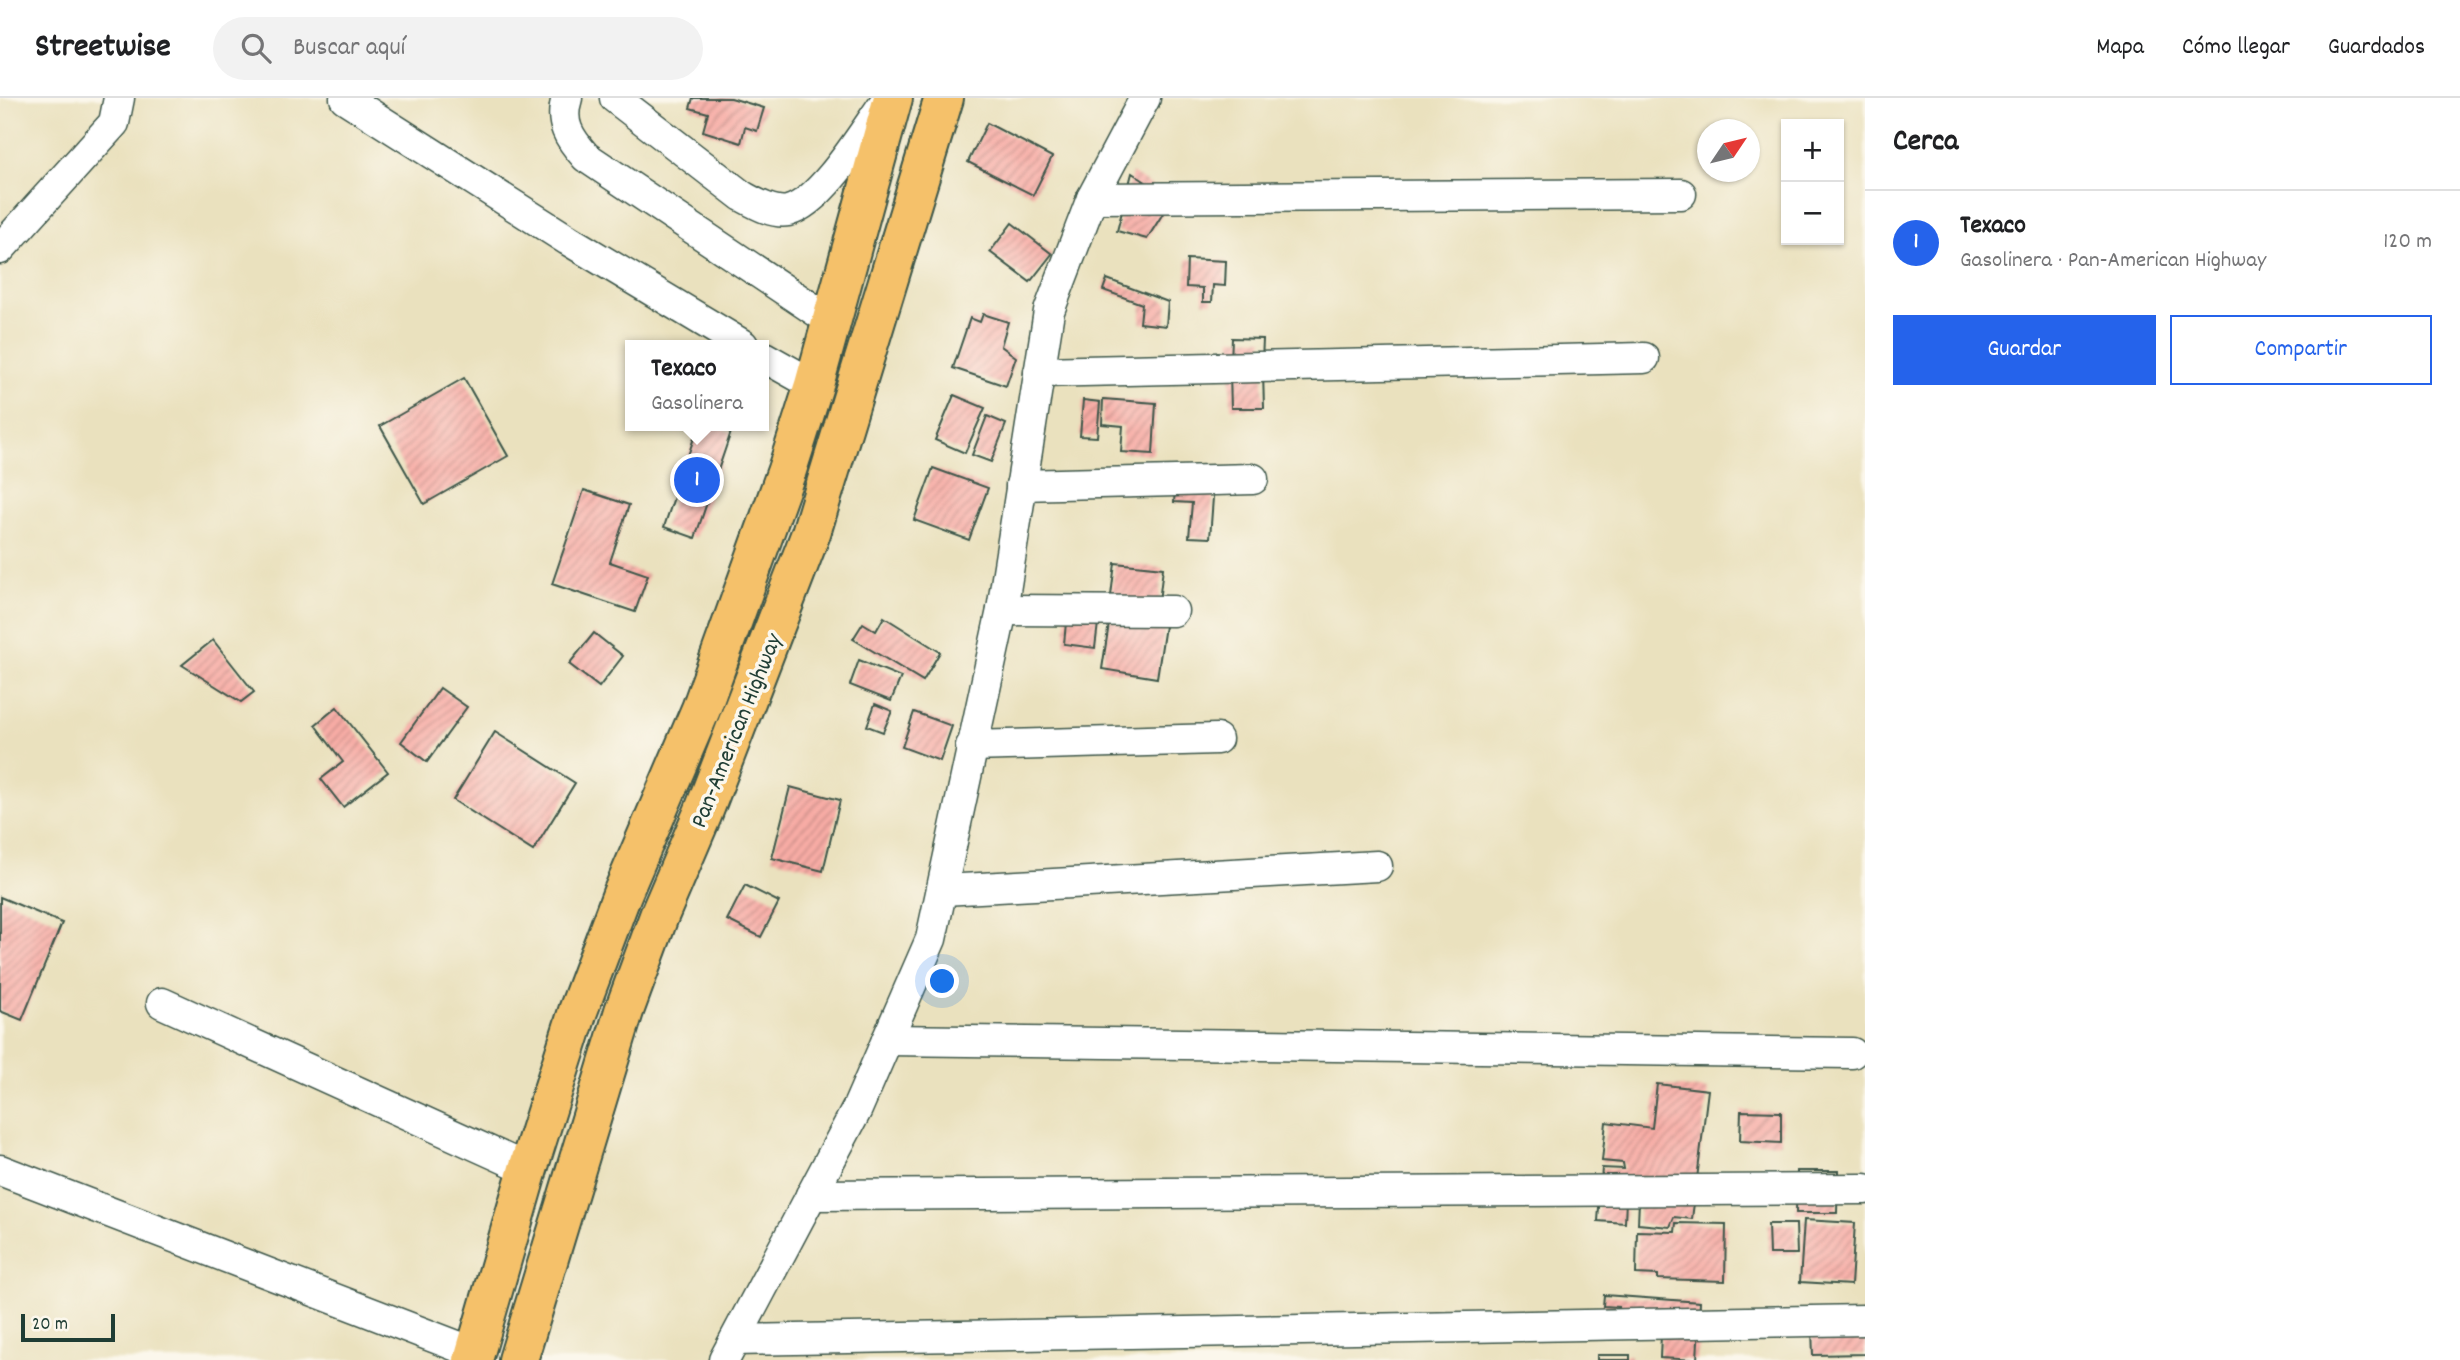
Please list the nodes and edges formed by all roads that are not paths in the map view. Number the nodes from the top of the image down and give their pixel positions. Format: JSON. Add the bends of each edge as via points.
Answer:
{"nodes":[{"id":1,"x":118,"y":98,"type":"edge"},
{"id":2,"x":345,"y":98,"type":"edge"},
{"id":3,"x":567,"y":98,"type":"edge"},
{"id":4,"x":615,"y":98,"type":"edge"},
{"id":5,"x":888,"y":98,"type":"edge"},
{"id":6,"x":893,"y":98,"type":"edge"},
{"id":7,"x":944,"y":98,"type":"edge"},
{"id":8,"x":1145,"y":98,"type":"edge"},
{"id":9,"x":1681,"y":194,"type":"dead end"},
{"id":10,"x":1092,"y":198,"type":"junction"},
{"id":11,"x":0,"y":249,"type":"edge"},
{"id":12,"x":831,"y":321,"type":"junction"},
{"id":13,"x":735,"y":340,"type":"edge"},
{"id":14,"x":1644,"y":358,"type":"dead end"},
{"id":15,"x":769,"y":360,"type":"edge"},
{"id":16,"x":1039,"y":372,"type":"junction"},
{"id":17,"x":814,"y":385,"type":"junction"},
{"id":18,"x":1252,"y":479,"type":"dead end"},
{"id":19,"x":1021,"y":485,"type":"junction"},
{"id":20,"x":1002,"y":610,"type":"junction"},
{"id":21,"x":1173,"y":611,"type":"dead end"},
{"id":22,"x":1217,"y":738,"type":"dead end"},
{"id":23,"x":971,"y":746,"type":"junction"},
{"id":24,"x":1377,"y":866,"type":"dead end"},
{"id":25,"x":943,"y":890,"type":"junction"},
{"id":26,"x":162,"y":1003,"type":"dead end"},
{"id":27,"x":887,"y":1040,"type":"junction"},
{"id":28,"x":1852,"y":1053,"type":"dead end"},
{"id":29,"x":528,"y":1169,"type":"junction"},
{"id":30,"x":0,"y":1170,"type":"edge"},
{"id":31,"x":1865,"y":1189,"type":"edge"},
{"id":32,"x":811,"y":1195,"type":"junction"},
{"id":33,"x":1865,"y":1320,"type":"edge"},
{"id":34,"x":730,"y":1350,"type":"edge"},
{"id":35,"x":474,"y":1356,"type":"edge"},
{"id":36,"x":518,"y":1360,"type":"edge"}],
"edges":[{"from":1,"to":11,"type":"street","via":[[114,123]]},
{"from":2,"to":13,"type":"street"},
{"from":3,"to":12,"type":"street","via":[[564,125],[586,157]]},
{"from":4,"to":5,"type":"street","via":[[742,196],[764,208],[785,212],[802,205],[825,185]]},
{"from":6,"to":12,"type":"highway","name":"Pan-American Highway"},
{"from":7,"to":36,"type":"highway","name":"Pan-American Highway","via":[[811,533],[628,999]]},
{"from":8,"to":10,"type":"street"},
{"from":9,"to":10,"type":"street"},
{"from":10,"to":16,"type":"street","via":[[1049,311]]},
{"from":12,"to":17,"type":"highway","name":"Pan-American Highway"},
{"from":14,"to":16,"type":"street"},
{"from":15,"to":17,"type":"street"},
{"from":16,"to":19,"type":"street"},
{"from":17,"to":29,"type":"highway","name":"Pan-American Highway","via":[[701,709],[578,1011]]},
{"from":18,"to":19,"type":"street"},
{"from":19,"to":20,"type":"street"},
{"from":20,"to":21,"type":"street"},
{"from":20,"to":23,"type":"street"},
{"from":22,"to":23,"type":"street"},
{"from":23,"to":25,"type":"street"},
{"from":24,"to":25,"type":"street"},
{"from":25,"to":27,"type":"street","via":[[931,939]]},
{"from":26,"to":29,"type":"street"},
{"from":27,"to":28,"type":"street"},
{"from":27,"to":32,"type":"street"},
{"from":29,"to":35,"type":"highway","name":"Pan-American Highway"},
{"from":30,"to":35,"type":"street"},
{"from":31,"to":32,"type":"street"},
{"from":32,"to":34,"type":"street"},
{"from":33,"to":34,"type":"street"}]}
